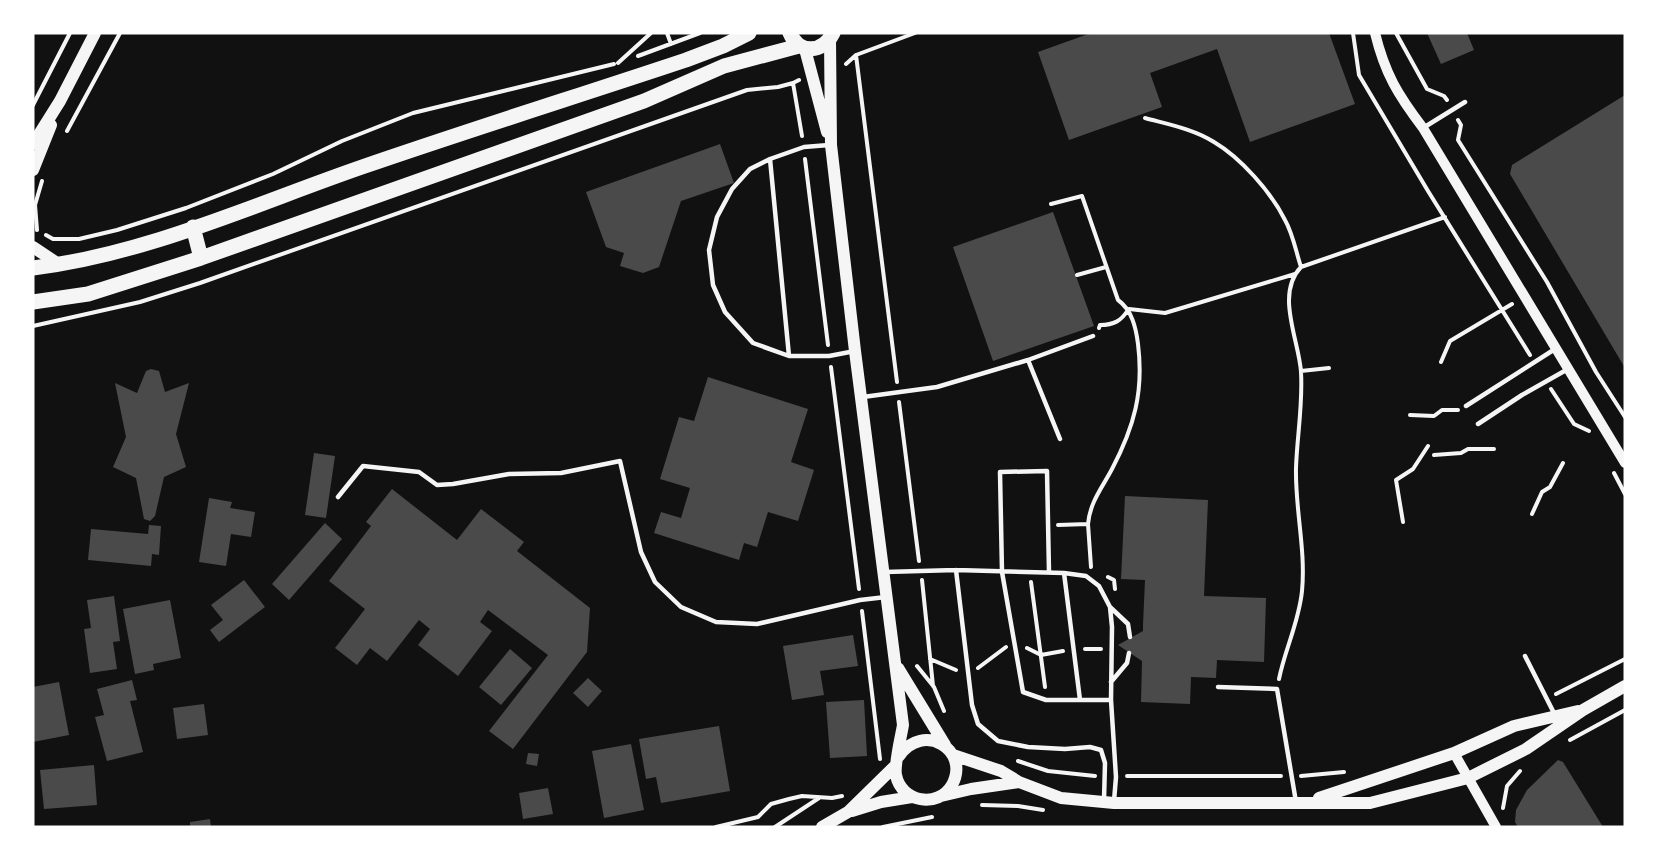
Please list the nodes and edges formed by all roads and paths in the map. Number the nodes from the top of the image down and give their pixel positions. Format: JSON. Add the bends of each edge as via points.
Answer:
{"nodes":[{"id":1,"x":70,"y":33,"type":"edge"},
{"id":2,"x":95,"y":33,"type":"edge"},
{"id":3,"x":120,"y":33,"type":"edge"},
{"id":4,"x":651,"y":33,"type":"edge"},
{"id":5,"x":667,"y":33,"type":"edge"},
{"id":6,"x":700,"y":33,"type":"edge"},
{"id":7,"x":749,"y":33,"type":"edge"},
{"id":8,"x":915,"y":33,"type":"edge"},
{"id":9,"x":1353,"y":33,"type":"edge"},
{"id":10,"x":1376,"y":33,"type":"edge"},
{"id":11,"x":1396,"y":33,"type":"edge"},
{"id":12,"x":831,"y":36,"type":"edge"},
{"id":13,"x":798,"y":42,"type":"edge"},
{"id":14,"x":671,"y":44,"type":"junction"},
{"id":15,"x":856,"y":55,"type":"junction"},
{"id":16,"x":618,"y":63,"type":"junction"},
{"id":17,"x":842,"y":67,"type":"dead end"},
{"id":18,"x":799,"y":80,"type":"dead end"},
{"id":19,"x":793,"y":83,"type":"junction"},
{"id":20,"x":60,"y":101,"type":"junction"},
{"id":21,"x":1465,"y":102,"type":"dead end"},
{"id":22,"x":33,"y":105,"type":"edge"},
{"id":23,"x":1453,"y":110,"type":"junction"},
{"id":24,"x":1145,"y":118,"type":"dead end"},
{"id":25,"x":1423,"y":128,"type":"junction"},
{"id":26,"x":64,"y":136,"type":"dead end"},
{"id":27,"x":33,"y":144,"type":"edge"},
{"id":28,"x":831,"y":145,"type":"junction"},
{"id":29,"x":804,"y":147,"type":"junction"},
{"id":30,"x":770,"y":159,"type":"junction"},
{"id":31,"x":33,"y":170,"type":"edge"},
{"id":32,"x":46,"y":172,"type":"dead end"},
{"id":33,"x":1051,"y":204,"type":"dead end"},
{"id":34,"x":1445,"y":216,"type":"junction"},
{"id":35,"x":193,"y":227,"type":"junction"},
{"id":36,"x":33,"y":247,"type":"edge"},
{"id":37,"x":201,"y":258,"type":"junction"},
{"id":38,"x":60,"y":265,"type":"junction"},
{"id":39,"x":1106,"y":267,"type":"junction"},
{"id":40,"x":1301,"y":267,"type":"junction"},
{"id":41,"x":33,"y":268,"type":"edge"},
{"id":42,"x":1295,"y":274,"type":"junction"},
{"id":43,"x":1077,"y":275,"type":"dead end"},
{"id":44,"x":1547,"y":282,"type":"junction"},
{"id":45,"x":1540,"y":286,"type":"dead end"},
{"id":46,"x":33,"y":294,"type":"edge"},
{"id":47,"x":88,"y":294,"type":"junction"},
{"id":48,"x":33,"y":302,"type":"edge"},
{"id":49,"x":1512,"y":304,"type":"dead end"},
{"id":50,"x":1129,"y":309,"type":"junction"},
{"id":51,"x":1503,"y":310,"type":"junction"},
{"id":52,"x":33,"y":326,"type":"edge"},
{"id":53,"x":1092,"y":336,"type":"joint"},
{"id":54,"x":1556,"y":349,"type":"junction"},
{"id":55,"x":855,"y":351,"type":"junction"},
{"id":56,"x":789,"y":356,"type":"junction"},
{"id":57,"x":830,"y":356,"type":"junction"},
{"id":58,"x":1028,"y":360,"type":"junction"},
{"id":59,"x":1441,"y":362,"type":"dead end"},
{"id":60,"x":1534,"y":362,"type":"junction"},
{"id":61,"x":1329,"y":368,"type":"dead end"},
{"id":62,"x":1568,"y":369,"type":"junction"},
{"id":63,"x":1301,"y":371,"type":"junction"},
{"id":64,"x":1546,"y":381,"type":"junction"},
{"id":65,"x":898,"y":392,"type":"junction"},
{"id":66,"x":861,"y":398,"type":"junction"},
{"id":67,"x":1466,"y":406,"type":"dead end"},
{"id":68,"x":1460,"y":410,"type":"dead end"},
{"id":69,"x":1410,"y":415,"type":"dead end"},
{"id":70,"x":1625,"y":417,"type":"edge"},
{"id":71,"x":1478,"y":424,"type":"dead end"},
{"id":72,"x":1590,"y":431,"type":"dead end"},
{"id":73,"x":1060,"y":439,"type":"dead end"},
{"id":74,"x":1428,"y":446,"type":"dead end"},
{"id":75,"x":1494,"y":449,"type":"dead end"},
{"id":76,"x":1434,"y":455,"type":"dead end"},
{"id":77,"x":1563,"y":463,"type":"dead end"},
{"id":78,"x":1625,"y":463,"type":"edge"},
{"id":79,"x":1613,"y":473,"type":"dead end"},
{"id":80,"x":1625,"y":494,"type":"edge"},
{"id":81,"x":338,"y":497,"type":"dead end"},
{"id":82,"x":1532,"y":514,"type":"dead end"},
{"id":83,"x":1403,"y":522,"type":"dead end"},
{"id":84,"x":1048,"y":525,"type":"junction"},
{"id":85,"x":956,"y":570,"type":"junction"},
{"id":86,"x":921,"y":571,"type":"junction"},
{"id":87,"x":1002,"y":572,"type":"junction"},
{"id":88,"x":1030,"y":572,"type":"junction"},
{"id":89,"x":1049,"y":572,"type":"junction"},
{"id":90,"x":882,"y":573,"type":"junction"},
{"id":91,"x":1064,"y":573,"type":"junction"},
{"id":92,"x":886,"y":597,"type":"junction"},
{"id":93,"x":860,"y":600,"type":"junction"},
{"id":94,"x":1110,"y":607,"type":"junction"},
{"id":95,"x":1130,"y":637,"type":"dead end"},
{"id":96,"x":1014,"y":641,"type":"junction"},
{"id":97,"x":1129,"y":652,"type":"dead end"},
{"id":98,"x":1041,"y":655,"type":"junction"},
{"id":99,"x":1525,"y":656,"type":"dead end"},
{"id":100,"x":930,"y":659,"type":"junction"},
{"id":101,"x":1625,"y":659,"type":"edge"},
{"id":102,"x":894,"y":662,"type":"junction"},
{"id":103,"x":1281,"y":665,"type":"dead end"},
{"id":104,"x":969,"y":675,"type":"junction"},
{"id":105,"x":1111,"y":682,"type":"junction"},
{"id":106,"x":1625,"y":686,"type":"edge"},
{"id":107,"x":1218,"y":687,"type":"dead end"},
{"id":108,"x":1045,"y":691,"type":"dead end"},
{"id":109,"x":1547,"y":699,"type":"junction"},
{"id":110,"x":1080,"y":700,"type":"junction"},
{"id":111,"x":1111,"y":700,"type":"junction"},
{"id":112,"x":1583,"y":710,"type":"junction"},
{"id":113,"x":1625,"y":710,"type":"edge"},
{"id":114,"x":1555,"y":716,"type":"junction"},
{"id":115,"x":946,"y":718,"type":"dead end"},
{"id":116,"x":876,"y":725,"type":"junction"},
{"id":117,"x":882,"y":726,"type":"dead end"},
{"id":118,"x":1563,"y":744,"type":"dead end"},
{"id":119,"x":950,"y":752,"type":"junction"},
{"id":120,"x":1455,"y":753,"type":"junction"},
{"id":121,"x":897,"y":760,"type":"junction"},
{"id":122,"x":1524,"y":766,"type":"dead end"},
{"id":123,"x":876,"y":769,"type":"dead end"},
{"id":124,"x":1350,"y":771,"type":"dead end"},
{"id":125,"x":1123,"y":776,"type":"dead end"},
{"id":126,"x":1291,"y":776,"type":"junction"},
{"id":127,"x":1468,"y":778,"type":"junction"},
{"id":128,"x":1019,"y":782,"type":"junction"},
{"id":129,"x":850,"y":795,"type":"dead end"},
{"id":130,"x":820,"y":797,"type":"junction"},
{"id":131,"x":912,"y":797,"type":"junction"},
{"id":132,"x":940,"y":797,"type":"junction"},
{"id":133,"x":1296,"y":802,"type":"junction"},
{"id":134,"x":1309,"y":802,"type":"junction"},
{"id":135,"x":1109,"y":803,"type":"junction"},
{"id":136,"x":974,"y":804,"type":"dead end"},
{"id":137,"x":1050,"y":811,"type":"dead end"},
{"id":138,"x":848,"y":812,"type":"junction"},
{"id":139,"x":938,"y":814,"type":"dead end"},
{"id":140,"x":1509,"y":817,"type":"dead end"},
{"id":141,"x":716,"y":827,"type":"edge"},
{"id":142,"x":775,"y":827,"type":"edge"},
{"id":143,"x":822,"y":827,"type":"edge"},
{"id":144,"x":883,"y":827,"type":"edge"},
{"id":145,"x":1496,"y":827,"type":"edge"}],
"edges":[{"from":1,"to":22,"type":"path"},
{"from":2,"to":20,"type":"main road"},
{"from":3,"to":26,"type":"path"},
{"from":4,"to":16,"type":"path"},
{"from":5,"to":14,"type":"path"},
{"from":6,"to":14,"type":"path"},
{"from":7,"to":35,"type":"main road","via":[[686,60],[362,166]]},
{"from":8,"to":15,"type":"path"},
{"from":9,"to":34,"type":"path","via":[[1359,75]]},
{"from":10,"to":25,"type":"street","via":[[1381,57],[1398,94]]},
{"from":11,"to":23,"type":"path","via":[[1427,89],[1444,96]]},
{"from":12,"to":13,"type":"main road","via":[[819,48]]},
{"from":12,"to":28,"type":"main road"},
{"from":13,"to":28,"type":"main road"},
{"from":13,"to":37,"type":"main road","via":[[724,66],[644,101]]},
{"from":14,"to":16,"type":"path"},
{"from":15,"to":17,"type":"path"},
{"from":15,"to":65,"type":"path"},
{"from":16,"to":32,"type":"path","via":[[413,113],[186,208],[79,239],[53,239],[37,230],[35,205]]},
{"from":18,"to":19,"type":"path"},
{"from":19,"to":29,"type":"path"},
{"from":19,"to":52,"type":"path","via":[[747,90],[140,302]]},
{"from":20,"to":27,"type":"main road"},
{"from":20,"to":31,"type":"main road"},
{"from":21,"to":23,"type":"lane"},
{"from":23,"to":25,"type":"lane"},
{"from":23,"to":44,"type":"path","via":[[1461,125],[1458,140]]},
{"from":24,"to":40,"type":"path","via":[[1214,142],[1241,164],[1265,189],[1286,221]]},
{"from":25,"to":54,"type":"street"},
{"from":28,"to":29,"type":"lane"},
{"from":28,"to":55,"type":"main road"},
{"from":29,"to":30,"type":"lane"},
{"from":29,"to":57,"type":"path"},
{"from":30,"to":56,"type":"lane"},
{"from":30,"to":56,"type":"lane","via":[[750,169],[732,189],[717,217],[709,250],[713,285],[725,312],[753,343]]},
{"from":33,"to":39,"type":"path","via":[[1082,195]]},
{"from":34,"to":40,"type":"path"},
{"from":34,"to":51,"type":"path"},
{"from":35,"to":37,"type":"main road"},
{"from":35,"to":38,"type":"main road"},
{"from":36,"to":38,"type":"main road"},
{"from":37,"to":47,"type":"main road"},
{"from":38,"to":41,"type":"main road"},
{"from":39,"to":43,"type":"path"},
{"from":39,"to":50,"type":"path","via":[[1118,300]]},
{"from":40,"to":42,"type":"path"},
{"from":42,"to":50,"type":"path","via":[[1166,313]]},
{"from":42,"to":63,"type":"path","via":[[1289,299],[1290,316]]},
{"from":44,"to":45,"type":"path"},
{"from":44,"to":70,"type":"path"},
{"from":46,"to":47,"type":"main road"},
{"from":47,"to":48,"type":"main road"},
{"from":49,"to":51,"type":"path"},
{"from":50,"to":53,"type":"path","via":[[1121,320],[1100,325]]},
{"from":50,"to":84,"type":"path","via":[[1141,368],[1138,404],[1125,443],[1094,497],[1088,524]]},
{"from":51,"to":59,"type":"path","via":[[1450,341]]},
{"from":51,"to":60,"type":"path"},
{"from":53,"to":58,"type":"lane"},
{"from":54,"to":60,"type":"lane"},
{"from":54,"to":62,"type":"street"},
{"from":55,"to":57,"type":"lane"},
{"from":55,"to":66,"type":"main road"},
{"from":56,"to":57,"type":"lane"},
{"from":57,"to":93,"type":"path"},
{"from":58,"to":65,"type":"lane","via":[[937,387]]},
{"from":58,"to":73,"type":"lane"},
{"from":60,"to":67,"type":"lane"},
{"from":61,"to":63,"type":"path"},
{"from":62,"to":64,"type":"lane"},
{"from":62,"to":78,"type":"street"},
{"from":63,"to":103,"type":"path","via":[[1296,468],[1302,592]]},
{"from":64,"to":71,"type":"lane"},
{"from":64,"to":72,"type":"path","via":[[1574,424]]},
{"from":65,"to":66,"type":"lane"},
{"from":65,"to":86,"type":"path"},
{"from":66,"to":90,"type":"main road"},
{"from":68,"to":69,"type":"path","via":[[1442,410],[1434,416]]},
{"from":74,"to":83,"type":"path","via":[[1413,470],[1396,480]]},
{"from":75,"to":76,"type":"path","via":[[1468,448],[1461,453]]},
{"from":77,"to":82,"type":"path"},
{"from":79,"to":80,"type":"path"},
{"from":81,"to":93,"type":"lane","via":[[363,466],[419,472],[437,485],[509,474],[561,473],[620,461],[641,552],[655,582],[681,607],[716,622],[757,624]]},
{"from":84,"to":87,"type":"lane","via":[[1047,471],[1000,472]]},
{"from":84,"to":89,"type":"lane"},
{"from":85,"to":86,"type":"lane"},
{"from":85,"to":87,"type":"lane"},
{"from":85,"to":104,"type":"lane"},
{"from":86,"to":90,"type":"lane"},
{"from":86,"to":100,"type":"path"},
{"from":87,"to":88,"type":"lane"},
{"from":87,"to":96,"type":"lane"},
{"from":88,"to":89,"type":"lane"},
{"from":88,"to":98,"type":"path"},
{"from":89,"to":91,"type":"lane"},
{"from":90,"to":92,"type":"main road"},
{"from":91,"to":94,"type":"lane","via":[[1086,576],[1099,586]]},
{"from":91,"to":110,"type":"lane"},
{"from":92,"to":93,"type":"lane"},
{"from":92,"to":102,"type":"main road"},
{"from":93,"to":116,"type":"path"},
{"from":94,"to":95,"type":"lane","via":[[1128,624]]},
{"from":94,"to":105,"type":"lane"},
{"from":96,"to":98,"type":"path"},
{"from":96,"to":104,"type":"path"},
{"from":96,"to":110,"type":"lane","via":[[1023,692],[1041,700]]},
{"from":97,"to":105,"type":"lane","via":[[1127,663]]},
{"from":98,"to":108,"type":"path"},
{"from":99,"to":109,"type":"lane"},
{"from":100,"to":104,"type":"path"},
{"from":100,"to":115,"type":"path","via":[[934,687]]},
{"from":101,"to":109,"type":"path"},
{"from":102,"to":119,"type":"main road"},
{"from":102,"to":121,"type":"main road","via":[[903,725]]},
{"from":104,"to":135,"type":"lane","via":[[978,724],[998,741],[1028,747],[1101,750]]},
{"from":105,"to":111,"type":"lane"},
{"from":106,"to":112,"type":"main road"},
{"from":107,"to":126,"type":"lane","via":[[1277,688]]},
{"from":109,"to":114,"type":"lane"},
{"from":110,"to":111,"type":"lane"},
{"from":111,"to":135,"type":"lane","via":[[1116,777]]},
{"from":112,"to":114,"type":"main road"},
{"from":112,"to":127,"type":"main road","via":[[1526,749]]},
{"from":113,"to":118,"type":"path"},
{"from":114,"to":120,"type":"main road","via":[[1514,726]]},
{"from":116,"to":117,"type":"path"},
{"from":116,"to":123,"type":"path","via":[[880,760]]},
{"from":119,"to":121,"type":"main road","via":[[939,742],[921,739],[912,742]]},
{"from":119,"to":128,"type":"main road"},
{"from":119,"to":132,"type":"main road","via":[[956,765],[953,783]]},
{"from":120,"to":127,"type":"street"},
{"from":120,"to":134,"type":"main road"},
{"from":121,"to":131,"type":"main road","via":[[899,784]]},
{"from":121,"to":138,"type":"main road"},
{"from":122,"to":140,"type":"path","via":[[1507,786],[1502,807]]},
{"from":124,"to":126,"type":"path"},
{"from":125,"to":126,"type":"path"},
{"from":126,"to":133,"type":"lane"},
{"from":127,"to":134,"type":"main road","via":[[1370,803]]},
{"from":127,"to":145,"type":"street"},
{"from":128,"to":132,"type":"main road"},
{"from":128,"to":135,"type":"main road","via":[[1061,798]]},
{"from":129,"to":130,"type":"path"},
{"from":130,"to":141,"type":"path","via":[[802,796],[771,804],[758,817]]},
{"from":130,"to":142,"type":"path"},
{"from":131,"to":132,"type":"main road"},
{"from":131,"to":138,"type":"main road"},
{"from":133,"to":134,"type":"main road"},
{"from":133,"to":135,"type":"main road"},
{"from":136,"to":137,"type":"path"},
{"from":138,"to":143,"type":"main road"},
{"from":139,"to":144,"type":"path"}]}
